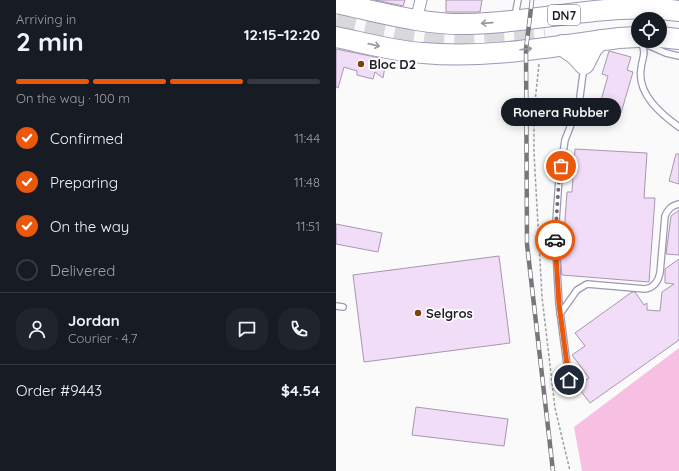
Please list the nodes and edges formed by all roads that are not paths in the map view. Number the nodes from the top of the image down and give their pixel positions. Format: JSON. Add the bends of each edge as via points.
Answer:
{"nodes":[{"id":1,"x":421,"y":0,"type":"edge"},
{"id":2,"x":518,"y":0,"type":"edge"},
{"id":3,"x":336,"y":3,"type":"edge"},
{"id":4,"x":679,"y":11,"type":"edge"},
{"id":5,"x":416,"y":20,"type":"junction"},
{"id":6,"x":515,"y":21,"type":"junction"},
{"id":7,"x":667,"y":23,"type":"edge"},
{"id":8,"x":679,"y":24,"type":"edge"},
{"id":9,"x":336,"y":37,"type":"edge"},
{"id":10,"x":631,"y":37,"type":"edge"},
{"id":11,"x":631,"y":38,"type":"edge"},
{"id":12,"x":667,"y":38,"type":"edge"},
{"id":13,"x":679,"y":39,"type":"edge"},
{"id":14,"x":544,"y":40,"type":"junction"},
{"id":15,"x":600,"y":40,"type":"junction"},
{"id":16,"x":562,"y":45,"type":"junction"},
{"id":17,"x":643,"y":48,"type":"edge"},
{"id":18,"x":655,"y":48,"type":"edge"},
{"id":19,"x":679,"y":56,"type":"edge"},
{"id":20,"x":584,"y":64,"type":"junction"},
{"id":21,"x":679,"y":128,"type":"edge"},
{"id":22,"x":679,"y":204,"type":"edge"},
{"id":23,"x":336,"y":306,"type":"edge"},
{"id":24,"x":342,"y":307,"type":"dead end"},
{"id":25,"x":560,"y":314,"type":"junction"},
{"id":26,"x":569,"y":380,"type":"dead end"}],
"edges":[{"from":1,"to":5,"type":"street"},
{"from":2,"to":6,"type":"lane"},
{"from":3,"to":5,"type":"highway","number":"DN7"},
{"from":4,"to":6,"type":"highway","number":"DN7","via":[[602,8]]},
{"from":6,"to":5,"type":"highway","number":"DN7","one_way":true,"via":[[449,24]]},
{"from":7,"to":8,"type":"highway"},
{"from":9,"to":14,"type":"highway","number":"DN7","one_way":true,"via":[[429,54],[487,54]]},
{"from":10,"to":14,"type":"highway","number":"DN7"},
{"from":11,"to":15,"type":"highway","number":"DN7"},
{"from":12,"to":13,"type":"highway"},
{"from":14,"to":16,"type":"highway","number":"DN7"},
{"from":15,"to":16,"type":"highway","number":"DN7"},
{"from":15,"to":20,"type":"highway","via":[[592,48]]},
{"from":16,"to":20,"type":"highway"},
{"from":17,"to":21,"type":"lane","via":[[645,52],[640,70],[643,87],[660,112]]},
{"from":18,"to":19,"type":"lane"},
{"from":20,"to":25,"type":"lane","via":[[579,104],[566,140],[559,179],[555,235]]},
{"from":22,"to":25,"type":"lane","via":[[667,210],[665,216],[660,274],[655,285],[645,289],[587,284],[577,290]]},
{"from":23,"to":24,"type":"lane"},
{"from":25,"to":26,"type":"lane"}]}
